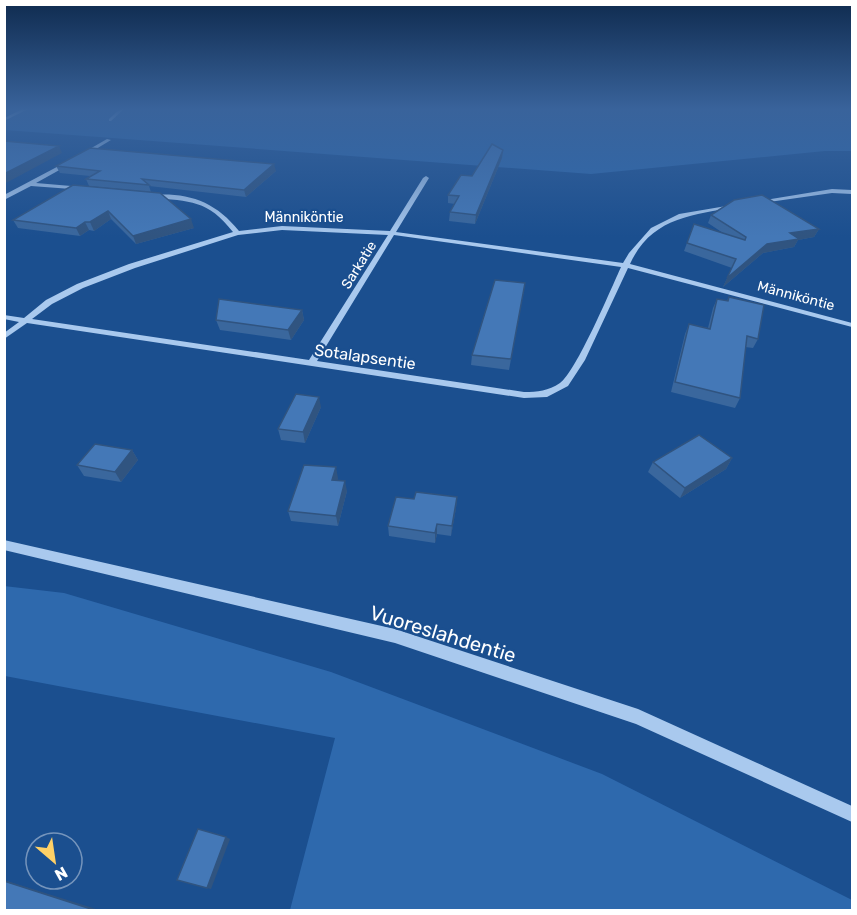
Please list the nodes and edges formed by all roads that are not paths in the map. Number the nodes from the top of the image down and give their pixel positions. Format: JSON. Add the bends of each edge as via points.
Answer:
{"nodes":[{"id":1,"x":89,"y":152,"type":"edge"},
{"id":2,"x":426,"y":178,"type":"dead end"},
{"id":3,"x":31,"y":184,"type":"junction"},
{"id":4,"x":90,"y":190,"type":"edge"},
{"id":5,"x":852,"y":192,"type":"edge"},
{"id":6,"x":148,"y":195,"type":"edge"},
{"id":7,"x":4,"y":198,"type":"edge"},
{"id":8,"x":237,"y":233,"type":"junction"},
{"id":9,"x":392,"y":233,"type":"junction"},
{"id":10,"x":625,"y":264,"type":"junction"},
{"id":11,"x":4,"y":317,"type":"edge"},
{"id":12,"x":25,"y":320,"type":"junction"},
{"id":13,"x":852,"y":326,"type":"edge"},
{"id":14,"x":4,"y":337,"type":"edge"},
{"id":15,"x":311,"y":364,"type":"junction"},
{"id":16,"x":4,"y":545,"type":"edge"},
{"id":17,"x":852,"y":814,"type":"edge"}],
"edges":[{"from":1,"to":3,"type":"street"},
{"from":2,"to":9,"type":"street","name":"Sarkatie"},
{"from":3,"to":4,"type":"street"},
{"from":3,"to":7,"type":"street"},
{"from":5,"to":10,"type":"street","name":"Sotalapsentie","via":[[815,192],[681,215],[653,229]]},
{"from":6,"to":8,"type":"street","via":[[206,204],[221,213]]},
{"from":8,"to":9,"type":"street","name":"Männiköntie","via":[[282,228]]},
{"from":8,"to":12,"type":"street","name":"Männiköntie","via":[[80,286]]},
{"from":9,"to":10,"type":"street","name":"Männiköntie"},
{"from":9,"to":15,"type":"street","name":"Sarkatie"},
{"from":10,"to":13,"type":"street","name":"Männiköntie"},
{"from":10,"to":15,"type":"street","name":"Sotalapsentie","via":[[581,360],[565,384],[544,395]]},
{"from":11,"to":12,"type":"street","name":"Sotalapsentie"},
{"from":12,"to":14,"type":"street","name":"Männiköntie"},
{"from":12,"to":15,"type":"street","name":"Sotalapsentie"},
{"from":16,"to":17,"type":"street","name":"Vuoreslahdentie","via":[[395,636],[638,717]]}]}
